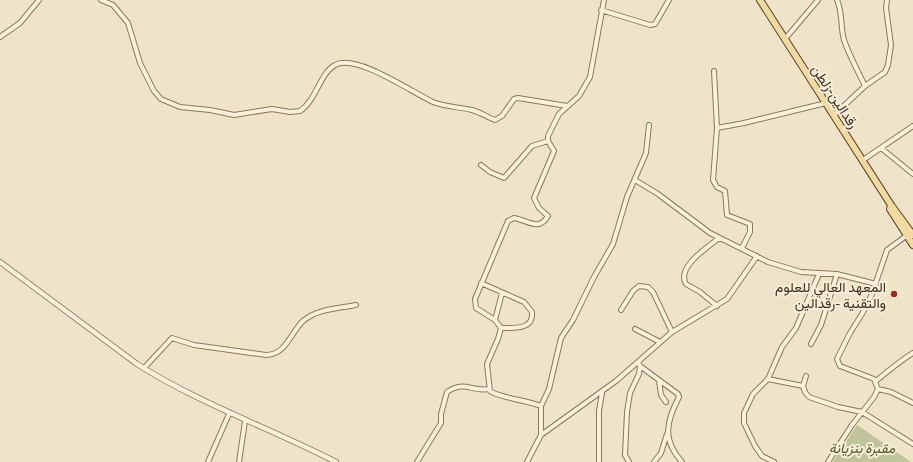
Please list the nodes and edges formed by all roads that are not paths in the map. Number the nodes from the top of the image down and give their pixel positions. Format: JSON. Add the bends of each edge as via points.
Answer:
{"nodes":[{"id":1,"x":39,"y":0,"type":"edge"},
{"id":2,"x":101,"y":0,"type":"edge"},
{"id":3,"x":604,"y":0,"type":"edge"},
{"id":4,"x":668,"y":0,"type":"edge"},
{"id":5,"x":760,"y":0,"type":"edge"},
{"id":6,"x":818,"y":0,"type":"edge"},
{"id":7,"x":837,"y":0,"type":"edge"},
{"id":8,"x":887,"y":0,"type":"edge"},
{"id":9,"x":601,"y":10,"type":"junction"},
{"id":10,"x":0,"y":37,"type":"edge"},
{"id":11,"x":784,"y":39,"type":"junction"},
{"id":12,"x":714,"y":71,"type":"dead end"},
{"id":13,"x":865,"y":86,"type":"junction"},
{"id":14,"x":826,"y":103,"type":"junction"},
{"id":15,"x":567,"y":106,"type":"junction"},
{"id":16,"x":834,"y":115,"type":"junction"},
{"id":17,"x":649,"y":125,"type":"dead end"},
{"id":18,"x":913,"y":126,"type":"edge"},
{"id":19,"x":717,"y":128,"type":"junction"},
{"id":20,"x":548,"y":141,"type":"junction"},
{"id":21,"x":881,"y":148,"type":"junction"},
{"id":22,"x":863,"y":160,"type":"junction"},
{"id":23,"x":481,"y":165,"type":"dead end"},
{"id":24,"x":913,"y":174,"type":"edge"},
{"id":25,"x":635,"y":180,"type":"junction"},
{"id":26,"x":911,"y":234,"type":"edge"},
{"id":27,"x":719,"y":238,"type":"junction"},
{"id":28,"x":913,"y":245,"type":"edge"},
{"id":29,"x":742,"y":248,"type":"junction"},
{"id":30,"x":757,"y":256,"type":"junction"},
{"id":31,"x":0,"y":262,"type":"edge"},
{"id":32,"x":819,"y":274,"type":"junction"},
{"id":33,"x":836,"y":274,"type":"junction"},
{"id":34,"x":481,"y":283,"type":"junction"},
{"id":35,"x":876,"y":284,"type":"junction"},
{"id":36,"x":502,"y":293,"type":"junction"},
{"id":37,"x":356,"y":305,"type":"dead end"},
{"id":38,"x":716,"y":306,"type":"junction"},
{"id":39,"x":620,"y":310,"type":"dead end"},
{"id":40,"x":495,"y":320,"type":"junction"},
{"id":41,"x":501,"y":328,"type":"junction"},
{"id":42,"x":635,"y":329,"type":"dead end"},
{"id":43,"x":672,"y":332,"type":"junction"},
{"id":44,"x":660,"y":342,"type":"junction"},
{"id":45,"x":811,"y":344,"type":"dead end"},
{"id":46,"x":913,"y":353,"type":"edge"},
{"id":47,"x":639,"y":364,"type":"junction"},
{"id":48,"x":144,"y":368,"type":"junction"},
{"id":49,"x":806,"y":376,"type":"dead end"},
{"id":50,"x":768,"y":379,"type":"junction"},
{"id":51,"x":659,"y":380,"type":"junction"},
{"id":52,"x":876,"y":381,"type":"junction"},
{"id":53,"x":803,"y":386,"type":"junction"},
{"id":54,"x":489,"y":389,"type":"junction"},
{"id":55,"x":878,"y":389,"type":"junction"},
{"id":56,"x":602,"y":392,"type":"junction"},
{"id":57,"x":666,"y":402,"type":"dead end"},
{"id":58,"x":913,"y":402,"type":"edge"},
{"id":59,"x":541,"y":406,"type":"junction"},
{"id":60,"x":862,"y":412,"type":"junction"},
{"id":61,"x":229,"y":414,"type":"junction"},
{"id":62,"x":245,"y":421,"type":"junction"},
{"id":63,"x":667,"y":433,"type":"junction"},
{"id":64,"x":542,"y":435,"type":"junction"},
{"id":65,"x":913,"y":444,"type":"edge"},
{"id":66,"x":208,"y":462,"type":"edge"},
{"id":67,"x":239,"y":462,"type":"edge"},
{"id":68,"x":336,"y":462,"type":"edge"},
{"id":69,"x":416,"y":462,"type":"edge"},
{"id":70,"x":527,"y":462,"type":"edge"},
{"id":71,"x":599,"y":462,"type":"edge"},
{"id":72,"x":629,"y":462,"type":"edge"},
{"id":73,"x":654,"y":462,"type":"edge"},
{"id":74,"x":682,"y":462,"type":"edge"},
{"id":75,"x":774,"y":462,"type":"edge"},
{"id":76,"x":828,"y":462,"type":"edge"}],
"edges":[{"from":1,"to":10,"type":"street","via":[[20,23]]},
{"from":2,"to":15,"type":"street","via":[[113,5],[128,23],[140,62],[154,92],[161,99],[180,107],[239,115],[272,109],[300,111],[309,102],[331,68],[342,63],[370,69],[434,102],[472,110],[495,120],[500,118],[514,99],[518,98]]},
{"from":3,"to":9,"type":"street"},
{"from":4,"to":9,"type":"street","via":[[654,24],[650,25]]},
{"from":5,"to":11,"type":"main road","name":"رقدالين-زلطن"},
{"from":6,"to":11,"type":"street"},
{"from":7,"to":13,"type":"street","via":[[842,14],[841,28],[845,41]]},
{"from":8,"to":13,"type":"street","via":[[891,45],[888,65],[885,72]]},
{"from":9,"to":15,"type":"street","via":[[590,77],[582,92]]},
{"from":11,"to":14,"type":"main road","name":"رقدالين-زلطن"},
{"from":12,"to":19,"type":"street"},
{"from":13,"to":16,"type":"street"},
{"from":14,"to":16,"type":"main road","name":"رقدالين-زلطن"},
{"from":14,"to":19,"type":"street"},
{"from":15,"to":20,"type":"street","via":[[557,118]]},
{"from":16,"to":22,"type":"main road","name":"رقدالين-زلطن"},
{"from":17,"to":25,"type":"street","via":[[646,153]]},
{"from":18,"to":21,"type":"street"},
{"from":19,"to":29,"type":"street","via":[[713,180],[717,187],[725,191],[727,215],[745,221],[751,228]]},
{"from":20,"to":23,"type":"street","via":[[532,146],[504,178]]},
{"from":20,"to":34,"type":"street","via":[[554,151],[534,198],[539,208],[548,216],[541,223],[533,225],[518,218],[510,218]]},
{"from":21,"to":22,"type":"street"},
{"from":21,"to":24,"type":"street"},
{"from":22,"to":26,"type":"main road","name":"رقدالين-زلطن","via":[[891,205],[890,209]]},
{"from":25,"to":27,"type":"street"},
{"from":25,"to":59,"type":"street","via":[[627,197],[614,244],[561,338],[549,389]]},
{"from":26,"to":28,"type":"main road","name":"رقدالين-زلطن"},
{"from":26,"to":35,"type":"street","via":[[887,250]]},
{"from":27,"to":29,"type":"street"},
{"from":27,"to":38,"type":"street","via":[[692,260],[685,279],[686,284]]},
{"from":29,"to":30,"type":"street"},
{"from":30,"to":32,"type":"street","via":[[791,270]]},
{"from":30,"to":38,"type":"street","via":[[731,294]]},
{"from":31,"to":48,"type":"street"},
{"from":32,"to":33,"type":"street"},
{"from":32,"to":50,"type":"street","via":[[796,328],[782,347]]},
{"from":33,"to":35,"type":"street"},
{"from":33,"to":45,"type":"street","via":[[821,325]]},
{"from":34,"to":36,"type":"street"},
{"from":34,"to":40,"type":"street","via":[[475,303],[480,310]]},
{"from":35,"to":52,"type":"street","via":[[837,362],[840,366],[872,377]]},
{"from":36,"to":40,"type":"street"},
{"from":36,"to":41,"type":"street","via":[[527,304],[532,317],[530,323],[523,327]]},
{"from":37,"to":48,"type":"street","via":[[317,314],[304,320],[282,349],[274,353],[194,345],[172,338]]},
{"from":38,"to":43,"type":"street"},
{"from":39,"to":43,"type":"street","via":[[639,286],[648,287],[653,292]]},
{"from":40,"to":41,"type":"street"},
{"from":41,"to":54,"type":"street","via":[[487,364]]},
{"from":42,"to":44,"type":"street"},
{"from":43,"to":44,"type":"street"},
{"from":44,"to":47,"type":"street"},
{"from":46,"to":52,"type":"street"},
{"from":47,"to":51,"type":"street"},
{"from":47,"to":56,"type":"street"},
{"from":47,"to":72,"type":"street","via":[[639,374],[630,393],[626,412],[624,452]]},
{"from":48,"to":61,"type":"street"},
{"from":49,"to":53,"type":"street"},
{"from":50,"to":53,"type":"street"},
{"from":50,"to":75,"type":"street","via":[[750,399],[744,417],[747,431],[755,446],[762,456]]},
{"from":51,"to":57,"type":"street","via":[[661,396]]},
{"from":51,"to":63,"type":"street","via":[[679,397]]},
{"from":52,"to":55,"type":"street"},
{"from":53,"to":60,"type":"street","via":[[806,395],[811,398]]},
{"from":54,"to":59,"type":"street","via":[[496,394]]},
{"from":54,"to":69,"type":"street","via":[[463,386],[447,392],[440,423]]},
{"from":55,"to":58,"type":"street"},
{"from":55,"to":60,"type":"street"},
{"from":56,"to":64,"type":"street"},
{"from":56,"to":71,"type":"street","via":[[599,411]]},
{"from":59,"to":64,"type":"street"},
{"from":60,"to":65,"type":"street"},
{"from":60,"to":76,"type":"street"},
{"from":61,"to":62,"type":"street"},
{"from":61,"to":66,"type":"street"},
{"from":62,"to":67,"type":"street"},
{"from":62,"to":68,"type":"street"},
{"from":63,"to":73,"type":"street","via":[[661,453]]},
{"from":63,"to":74,"type":"street","via":[[670,445]]},
{"from":64,"to":70,"type":"street"}]}
